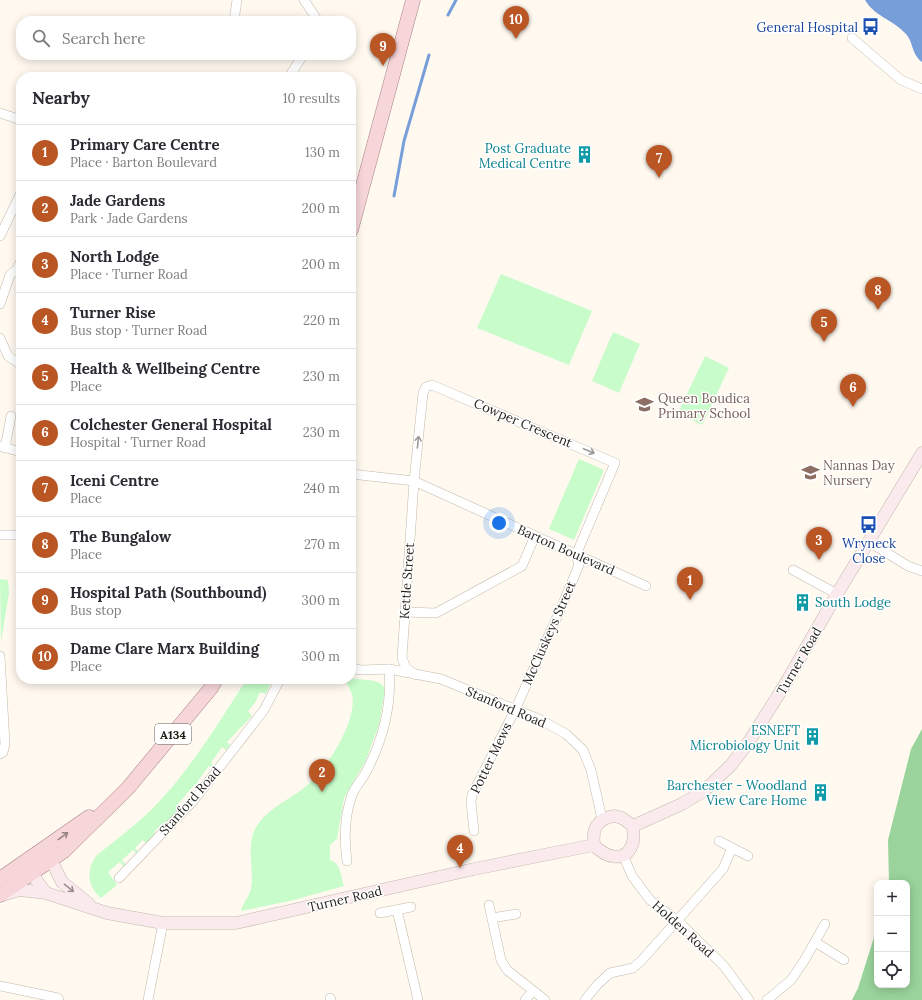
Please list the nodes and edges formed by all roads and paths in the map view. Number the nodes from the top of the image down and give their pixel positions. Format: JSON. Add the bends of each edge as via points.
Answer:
{"nodes":[{"id":1,"x":237,"y":0,"type":"edge"},
{"id":2,"x":304,"y":0,"type":"edge"},
{"id":3,"x":413,"y":0,"type":"edge"},
{"id":4,"x":235,"y":16,"type":"edge"},
{"id":5,"x":315,"y":16,"type":"edge"},
{"id":6,"x":852,"y":38,"type":"dead end"},
{"id":7,"x":300,"y":60,"type":"edge"},
{"id":8,"x":293,"y":72,"type":"edge"},
{"id":9,"x":922,"y":89,"type":"edge"},
{"id":10,"x":0,"y":113,"type":"edge"},
{"id":11,"x":16,"y":118,"type":"edge"},
{"id":12,"x":16,"y":203,"type":"edge"},
{"id":13,"x":356,"y":211,"type":"edge"},
{"id":14,"x":0,"y":236,"type":"edge"},
{"id":15,"x":16,"y":270,"type":"edge"},
{"id":16,"x":0,"y":304,"type":"edge"},
{"id":17,"x":0,"y":338,"type":"edge"},
{"id":18,"x":16,"y":362,"type":"edge"},
{"id":19,"x":11,"y":416,"type":"dead end"},
{"id":20,"x":3,"y":447,"type":"edge"},
{"id":21,"x":16,"y":451,"type":"edge"},
{"id":22,"x":922,"y":453,"type":"edge"},
{"id":23,"x":356,"y":475,"type":"edge"},
{"id":24,"x":414,"y":481,"type":"junction"},
{"id":25,"x":0,"y":534,"type":"edge"},
{"id":26,"x":16,"y":535,"type":"edge"},
{"id":27,"x":535,"y":536,"type":"junction"},
{"id":28,"x":869,"y":542,"type":"junction"},
{"id":29,"x":576,"y":555,"type":"junction"},
{"id":30,"x":793,"y":570,"type":"dead end"},
{"id":31,"x":922,"y":571,"type":"edge"},
{"id":32,"x":646,"y":586,"type":"dead end"},
{"id":33,"x":837,"y":594,"type":"junction"},
{"id":34,"x":405,"y":612,"type":"junction"},
{"id":35,"x":0,"y":656,"type":"edge"},
{"id":36,"x":356,"y":669,"type":"edge"},
{"id":37,"x":389,"y":669,"type":"junction"},
{"id":38,"x":416,"y":675,"type":"junction"},
{"id":39,"x":213,"y":684,"type":"edge"},
{"id":40,"x":277,"y":684,"type":"edge"},
{"id":41,"x":514,"y":710,"type":"junction"},
{"id":42,"x":0,"y":754,"type":"edge"},
{"id":43,"x":128,"y":788,"type":"junction"},
{"id":44,"x":602,"y":819,"type":"junction"},
{"id":45,"x":633,"y":826,"type":"junction"},
{"id":46,"x":474,"y":831,"type":"dead end"},
{"id":47,"x":718,"y":841,"type":"dead end"},
{"id":48,"x":594,"y":846,"type":"junction"},
{"id":49,"x":732,"y":848,"type":"junction"},
{"id":50,"x":623,"y":855,"type":"junction"},
{"id":51,"x":748,"y":856,"type":"dead end"},
{"id":52,"x":51,"y":860,"type":"junction"},
{"id":53,"x":347,"y":861,"type":"dead end"},
{"id":54,"x":31,"y":866,"type":"junction"},
{"id":55,"x":6,"y":876,"type":"edge"},
{"id":56,"x":119,"y":878,"type":"dead end"},
{"id":57,"x":46,"y":893,"type":"junction"},
{"id":58,"x":0,"y":895,"type":"edge"},
{"id":59,"x":489,"y":904,"type":"dead end"},
{"id":60,"x":411,"y":906,"type":"dead end"},
{"id":61,"x":95,"y":909,"type":"junction"},
{"id":62,"x":397,"y":910,"type":"junction"},
{"id":63,"x":380,"y":913,"type":"dead end"},
{"id":64,"x":516,"y":914,"type":"dead end"},
{"id":65,"x":492,"y":918,"type":"junction"},
{"id":66,"x":678,"y":921,"type":"junction"},
{"id":67,"x":163,"y":923,"type":"junction"},
{"id":68,"x":825,"y":924,"type":"dead end"},
{"id":69,"x":815,"y":942,"type":"junction"},
{"id":70,"x":844,"y":960,"type":"dead end"},
{"id":71,"x":0,"y":986,"type":"edge"},
{"id":72,"x":533,"y":991,"type":"junction"},
{"id":73,"x":59,"y":1000,"type":"edge"},
{"id":74,"x":148,"y":1000,"type":"edge"},
{"id":75,"x":418,"y":1000,"type":"edge"},
{"id":76,"x":525,"y":1000,"type":"edge"},
{"id":77,"x":545,"y":1000,"type":"edge"},
{"id":78,"x":585,"y":1000,"type":"edge"},
{"id":79,"x":748,"y":1000,"type":"edge"},
{"id":80,"x":767,"y":1000,"type":"edge"}],
"edges":[{"from":1,"to":4,"type":"street"},
{"from":2,"to":5,"type":"street"},
{"from":3,"to":13,"type":"main road"},
{"from":6,"to":9,"type":"street","via":[[901,80]]},
{"from":7,"to":8,"type":"street"},
{"from":10,"to":11,"type":"street"},
{"from":12,"to":14,"type":"street"},
{"from":15,"to":16,"type":"street","via":[[10,275]]},
{"from":17,"to":18,"type":"street","via":[[8,356]]},
{"from":19,"to":20,"type":"street"},
{"from":20,"to":21,"type":"street"},
{"from":22,"to":28,"type":"street","name":"Turner Road"},
{"from":23,"to":24,"type":"street","name":"Barton Boulevard"},
{"from":24,"to":27,"type":"street","name":"Barton Boulevard"},
{"from":24,"to":29,"type":"street","name":"Cowper Crescent","one_way":true,"via":[[423,393],[426,387],[432,385],[615,463]]},
{"from":24,"to":34,"type":"street","name":"Kettle Street"},
{"from":25,"to":26,"type":"street"},
{"from":27,"to":29,"type":"street","name":"Barton Boulevard"},
{"from":27,"to":34,"type":"street","via":[[522,566],[436,613]]},
{"from":28,"to":31,"type":"street","via":[[908,566]]},
{"from":28,"to":33,"type":"street","name":"Turner Road"},
{"from":29,"to":32,"type":"street","name":"Barton Boulevard"},
{"from":29,"to":41,"type":"street","name":"McCluskeys Street","via":[[579,566]]},
{"from":30,"to":33,"type":"street"},
{"from":33,"to":45,"type":"street","name":"Turner Road","via":[[784,686],[748,743],[724,774],[682,804]]},
{"from":34,"to":38,"type":"street","name":"Kettle Street","via":[[402,658],[406,668]]},
{"from":35,"to":42,"type":"street","via":[[5,744]]},
{"from":36,"to":37,"type":"street","name":"Stanford Road"},
{"from":37,"to":38,"type":"street","name":"Stanford Road"},
{"from":37,"to":53,"type":"street","via":[[390,691],[384,724],[366,772],[352,794],[347,812],[344,834]]},
{"from":38,"to":41,"type":"street","name":"Stanford Road","via":[[441,679]]},
{"from":39,"to":43,"type":"main road","number":"A134"},
{"from":40,"to":56,"type":"street","name":"Stanford Road","via":[[264,710],[194,800]]},
{"from":41,"to":44,"type":"street","name":"Stanford Road","via":[[541,720],[566,734],[583,750]]},
{"from":41,"to":46,"type":"street","name":"Potter Mews","via":[[472,795]]},
{"from":43,"to":52,"type":"main road","number":"A134","via":[[64,851]]},
{"from":54,"to":43,"type":"main road","number":"A134","one_way":true},
{"from":44,"to":45,"type":"street","via":[[615,816]]},
{"from":44,"to":48,"type":"street","via":[[595,827]]},
{"from":45,"to":50,"type":"street","via":[[632,845]]},
{"from":47,"to":49,"type":"street"},
{"from":48,"to":50,"type":"street","via":[[606,856]]},
{"from":48,"to":67,"type":"street","name":"Turner Road","via":[[474,869],[236,923]]},
{"from":49,"to":51,"type":"street"},
{"from":49,"to":66,"type":"street","via":[[723,869]]},
{"from":50,"to":66,"type":"street","name":"Holden Road","via":[[632,876],[650,900]]},
{"from":52,"to":54,"type":"main road","number":"A134"},
{"from":52,"to":61,"type":"street","name":"Turner Road","one_way":true,"via":[[62,882]]},
{"from":54,"to":55,"type":"main road","number":"A134"},
{"from":54,"to":57,"type":"street"},
{"from":54,"to":58,"type":"main road","number":"A134"},
{"from":57,"to":58,"type":"street","name":"Turner Road","via":[[20,890]]},
{"from":57,"to":61,"type":"street","name":"Turner Road"},
{"from":59,"to":65,"type":"street"},
{"from":60,"to":62,"type":"street"},
{"from":61,"to":67,"type":"street","name":"Turner Road"},
{"from":62,"to":63,"type":"street"},
{"from":62,"to":75,"type":"street"},
{"from":64,"to":65,"type":"street"},
{"from":65,"to":72,"type":"street","via":[[501,960],[507,970]]},
{"from":66,"to":78,"type":"street","via":[[637,964],[628,970],[610,973]]},
{"from":66,"to":79,"type":"street","name":"Holden Road","via":[[724,966]]},
{"from":67,"to":74,"type":"street"},
{"from":68,"to":69,"type":"street"},
{"from":69,"to":70,"type":"street"},
{"from":69,"to":80,"type":"street","via":[[791,980]]},
{"from":71,"to":73,"type":"street"},
{"from":72,"to":76,"type":"street"},
{"from":72,"to":77,"type":"street"}]}
